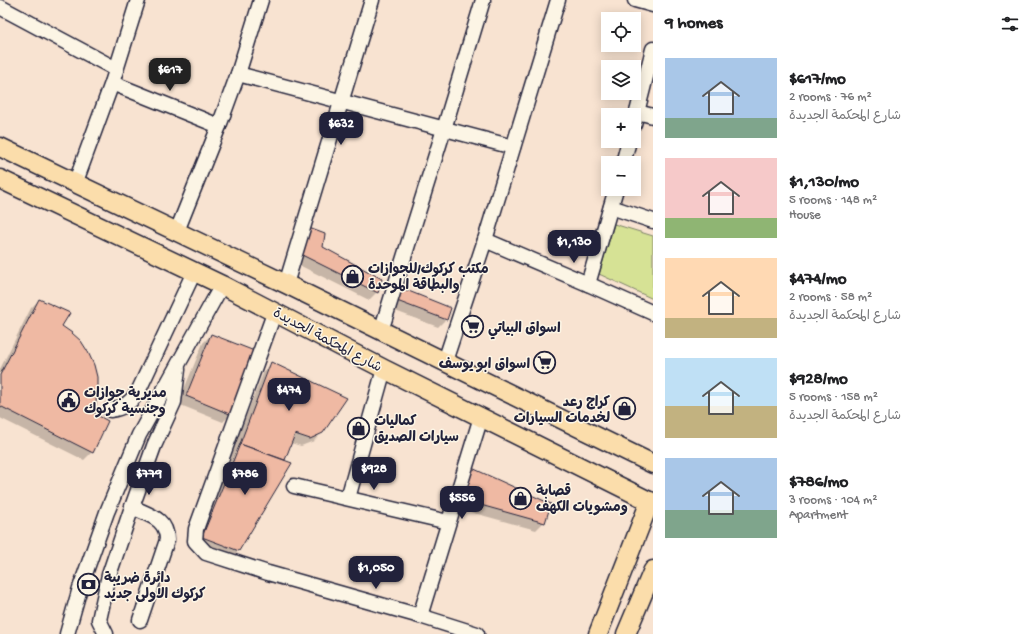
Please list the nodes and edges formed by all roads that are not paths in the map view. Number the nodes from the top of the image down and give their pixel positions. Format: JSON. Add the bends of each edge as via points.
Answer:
{"nodes":[{"id":1,"x":138,"y":0,"type":"edge"},
{"id":2,"x":261,"y":0,"type":"edge"},
{"id":3,"x":372,"y":0,"type":"edge"},
{"id":4,"x":483,"y":0,"type":"edge"},
{"id":5,"x":558,"y":0,"type":"edge"},
{"id":6,"x":635,"y":0,"type":"edge"},
{"id":7,"x":653,"y":5,"type":"edge"},
{"id":8,"x":0,"y":7,"type":"edge"},
{"id":9,"x":653,"y":49,"type":"edge"},
{"id":10,"x":116,"y":69,"type":"junction"},
{"id":11,"x":238,"y":74,"type":"junction"},
{"id":12,"x":112,"y":83,"type":"junction"},
{"id":13,"x":341,"y":101,"type":"junction"},
{"id":14,"x":638,"y":108,"type":"edge"},
{"id":15,"x":653,"y":116,"type":"edge"},
{"id":16,"x":641,"y":117,"type":"edge"},
{"id":17,"x":220,"y":126,"type":"junction"},
{"id":18,"x":444,"y":129,"type":"junction"},
{"id":19,"x":0,"y":147,"type":"edge"},
{"id":20,"x":513,"y":147,"type":"junction"},
{"id":21,"x":0,"y":179,"type":"edge"},
{"id":22,"x":75,"y":184,"type":"junction"},
{"id":23,"x":614,"y":196,"type":"edge"},
{"id":24,"x":611,"y":207,"type":"junction"},
{"id":25,"x":653,"y":222,"type":"edge"},
{"id":26,"x":177,"y":231,"type":"junction"},
{"id":27,"x":485,"y":240,"type":"junction"},
{"id":28,"x":194,"y":272,"type":"junction"},
{"id":29,"x":286,"y":284,"type":"junction"},
{"id":30,"x":588,"y":284,"type":"junction"},
{"id":31,"x":222,"y":285,"type":"junction"},
{"id":32,"x":275,"y":311,"type":"junction"},
{"id":33,"x":653,"y":313,"type":"edge"},
{"id":34,"x":381,"y":331,"type":"junction"},
{"id":35,"x":445,"y":361,"type":"junction"},
{"id":36,"x":179,"y":362,"type":"junction"},
{"id":37,"x":384,"y":369,"type":"junction"},
{"id":38,"x":110,"y":410,"type":"dead end"},
{"id":39,"x":481,"y":417,"type":"junction"},
{"id":40,"x":653,"y":464,"type":"edge"},
{"id":41,"x":294,"y":486,"type":"dead end"},
{"id":42,"x":348,"y":498,"type":"junction"},
{"id":43,"x":652,"y":502,"type":"edge"},
{"id":44,"x":132,"y":507,"type":"junction"},
{"id":45,"x":448,"y":522,"type":"junction"},
{"id":46,"x":653,"y":570,"type":"edge"},
{"id":47,"x":420,"y":616,"type":"junction"},
{"id":48,"x":140,"y":620,"type":"dead end"},
{"id":49,"x":67,"y":634,"type":"edge"},
{"id":50,"x":106,"y":634,"type":"edge"},
{"id":51,"x":477,"y":634,"type":"edge"},
{"id":52,"x":598,"y":634,"type":"edge"},
{"id":53,"x":626,"y":634,"type":"edge"}],
"edges":[{"from":1,"to":10,"type":"street"},
{"from":2,"to":11,"type":"street"},
{"from":3,"to":13,"type":"street"},
{"from":4,"to":18,"type":"street"},
{"from":5,"to":20,"type":"street"},
{"from":6,"to":7,"type":"street"},
{"from":8,"to":10,"type":"street"},
{"from":9,"to":14,"type":"street"},
{"from":10,"to":12,"type":"street"},
{"from":11,"to":13,"type":"street"},
{"from":11,"to":17,"type":"street"},
{"from":12,"to":17,"type":"street"},
{"from":12,"to":22,"type":"street"},
{"from":13,"to":18,"type":"street"},
{"from":13,"to":29,"type":"street"},
{"from":15,"to":16,"type":"street"},
{"from":17,"to":26,"type":"street"},
{"from":18,"to":20,"type":"street"},
{"from":18,"to":34,"type":"street"},
{"from":19,"to":22,"type":"main road","name":"شارع المحكمة الجديدة"},
{"from":20,"to":27,"type":"street"},
{"from":21,"to":28,"type":"main road","name":"شارع المحكمة الجديدة"},
{"from":22,"to":26,"type":"main road","name":"شارع المحكمة الجديدة"},
{"from":23,"to":24,"type":"street"},
{"from":24,"to":25,"type":"street"},
{"from":24,"to":30,"type":"street"},
{"from":26,"to":29,"type":"main road","name":"شارع المحكمة الجديدة"},
{"from":27,"to":30,"type":"street"},
{"from":27,"to":35,"type":"street"},
{"from":28,"to":31,"type":"main road","name":"شارع المحكمة الجديدة"},
{"from":28,"to":38,"type":"street","via":[[137,394],[127,404]]},
{"from":29,"to":34,"type":"main road","name":"شارع المحكمة الجديدة"},
{"from":30,"to":33,"type":"street"},
{"from":31,"to":32,"type":"main road","name":"شارع المحكمة الجديدة"},
{"from":31,"to":36,"type":"street"},
{"from":32,"to":37,"type":"main road","name":"شارع المحكمة الجديدة"},
{"from":32,"to":47,"type":"street","via":[[196,529],[195,541],[206,553]]},
{"from":34,"to":35,"type":"main road","name":"شارع المحكمة الجديدة"},
{"from":35,"to":40,"type":"main road","name":"شارع المحكمة الجديدة"},
{"from":36,"to":44,"type":"street","via":[[174,402],[154,446]]},
{"from":36,"to":49,"type":"street","via":[[139,435],[106,512]]},
{"from":37,"to":39,"type":"main road","name":"شارع المحكمة الجديدة"},
{"from":37,"to":42,"type":"street"},
{"from":39,"to":43,"type":"main road","name":"شارع المحكمة الجديدة"},
{"from":39,"to":45,"type":"street"},
{"from":41,"to":42,"type":"street"},
{"from":42,"to":45,"type":"street"},
{"from":43,"to":52,"type":"main road"},
{"from":44,"to":48,"type":"street","via":[[162,523],[167,534]]},
{"from":44,"to":50,"type":"street","via":[[109,575],[99,620]]},
{"from":45,"to":47,"type":"street"},
{"from":46,"to":53,"type":"main road"},
{"from":47,"to":51,"type":"street"}]}
